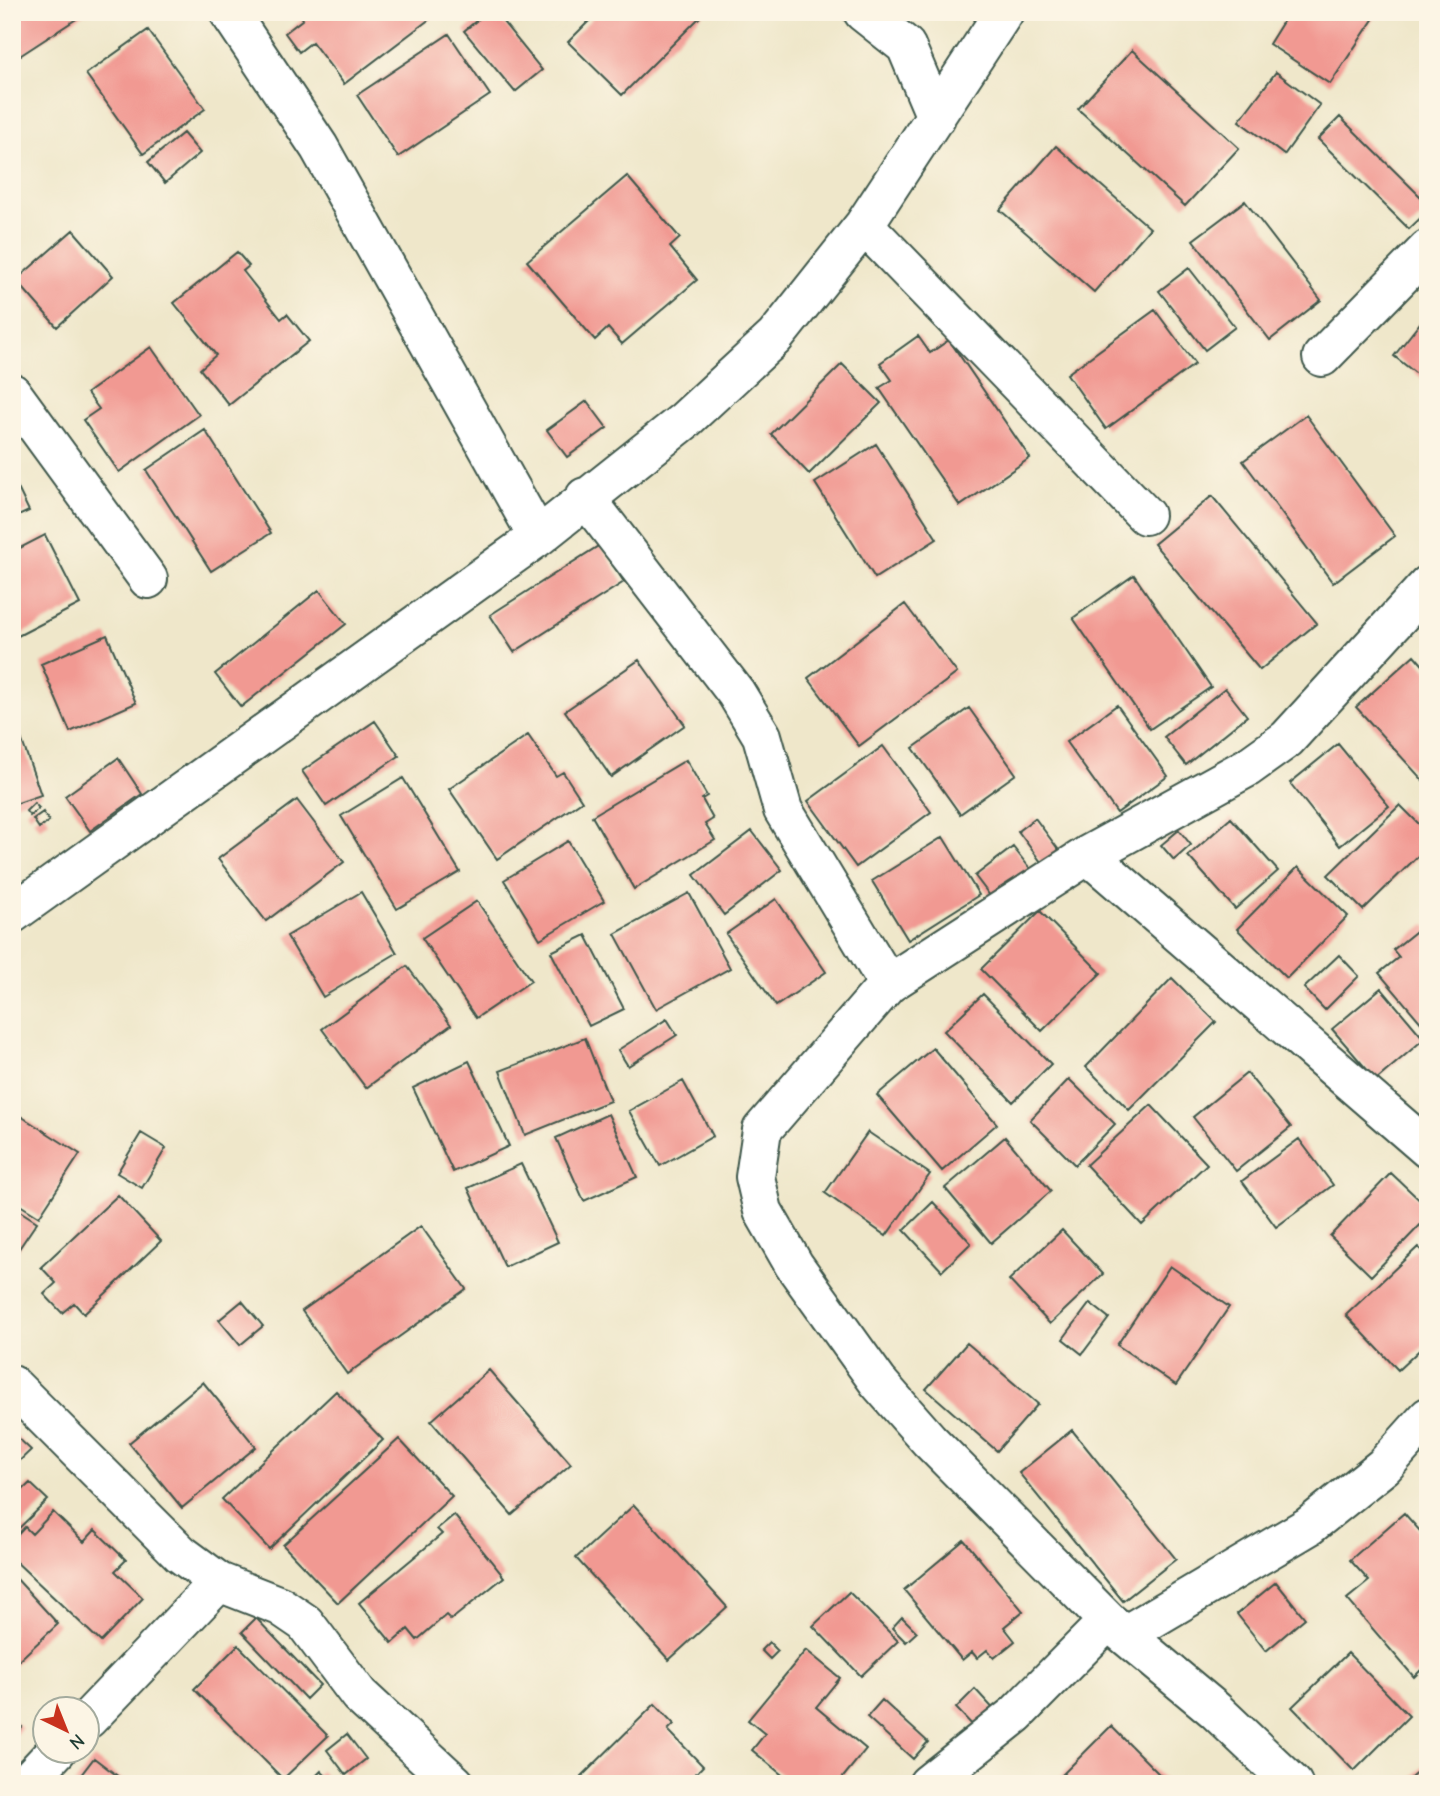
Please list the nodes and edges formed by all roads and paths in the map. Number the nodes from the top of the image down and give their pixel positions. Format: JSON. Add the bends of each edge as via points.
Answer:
{"nodes":[{"id":1,"x":229,"y":12,"type":"edge"},
{"id":2,"x":863,"y":12,"type":"edge"},
{"id":3,"x":1004,"y":12,"type":"edge"},
{"id":4,"x":936,"y":117,"type":"junction"},
{"id":5,"x":864,"y":225,"type":"junction"},
{"id":6,"x":1428,"y":249,"type":"edge"},
{"id":7,"x":1322,"y":357,"type":"dead end"},
{"id":8,"x":12,"y":393,"type":"edge"},
{"id":9,"x":585,"y":497,"type":"junction"},
{"id":10,"x":1145,"y":515,"type":"dead end"},
{"id":11,"x":538,"y":537,"type":"junction"},
{"id":12,"x":148,"y":579,"type":"dead end"},
{"id":13,"x":1428,"y":585,"type":"edge"},
{"id":14,"x":1088,"y":855,"type":"junction"},
{"id":15,"x":12,"y":914,"type":"edge"},
{"id":16,"x":888,"y":984,"type":"junction"},
{"id":17,"x":1428,"y":1149,"type":"edge"},
{"id":18,"x":12,"y":1385,"type":"edge"},
{"id":19,"x":1428,"y":1417,"type":"edge"},
{"id":20,"x":219,"y":1582,"type":"junction"},
{"id":21,"x":1117,"y":1628,"type":"junction"},
{"id":22,"x":102,"y":1704,"type":"edge"},
{"id":23,"x":44,"y":1764,"type":"edge"},
{"id":24,"x":25,"y":1784,"type":"edge"},
{"id":25,"x":455,"y":1784,"type":"edge"},
{"id":26,"x":928,"y":1784,"type":"edge"},
{"id":27,"x":1293,"y":1784,"type":"edge"}],
"edges":[{"from":1,"to":11,"type":"street","via":[[319,148]]},
{"from":2,"to":4,"type":"street","via":[[906,46]]},
{"from":3,"to":4,"type":"street"},
{"from":4,"to":5,"type":"street"},
{"from":5,"to":9,"type":"street","via":[[775,337],[684,421]]},
{"from":5,"to":10,"type":"street"},
{"from":6,"to":7,"type":"street"},
{"from":8,"to":12,"type":"street"},
{"from":9,"to":11,"type":"street"},
{"from":9,"to":16,"type":"street","via":[[736,693],[761,736],[783,810]]},
{"from":11,"to":15,"type":"street"},
{"from":13,"to":14,"type":"street","via":[[1287,739],[1248,767]]},
{"from":14,"to":16,"type":"street"},
{"from":14,"to":17,"type":"street"},
{"from":16,"to":21,"type":"street","via":[[762,1130],[755,1177],[763,1210],[794,1265],[878,1382],[929,1440]]},
{"from":18,"to":20,"type":"street","via":[[181,1554]]},
{"from":19,"to":21,"type":"street","via":[[1384,1466],[1309,1526]]},
{"from":20,"to":22,"type":"street"},
{"from":20,"to":25,"type":"street","via":[[280,1606],[305,1623],[359,1695]]},
{"from":21,"to":26,"type":"street"},
{"from":21,"to":27,"type":"street","via":[[1215,1710]]},
{"from":23,"to":24,"type":"street"}]}
